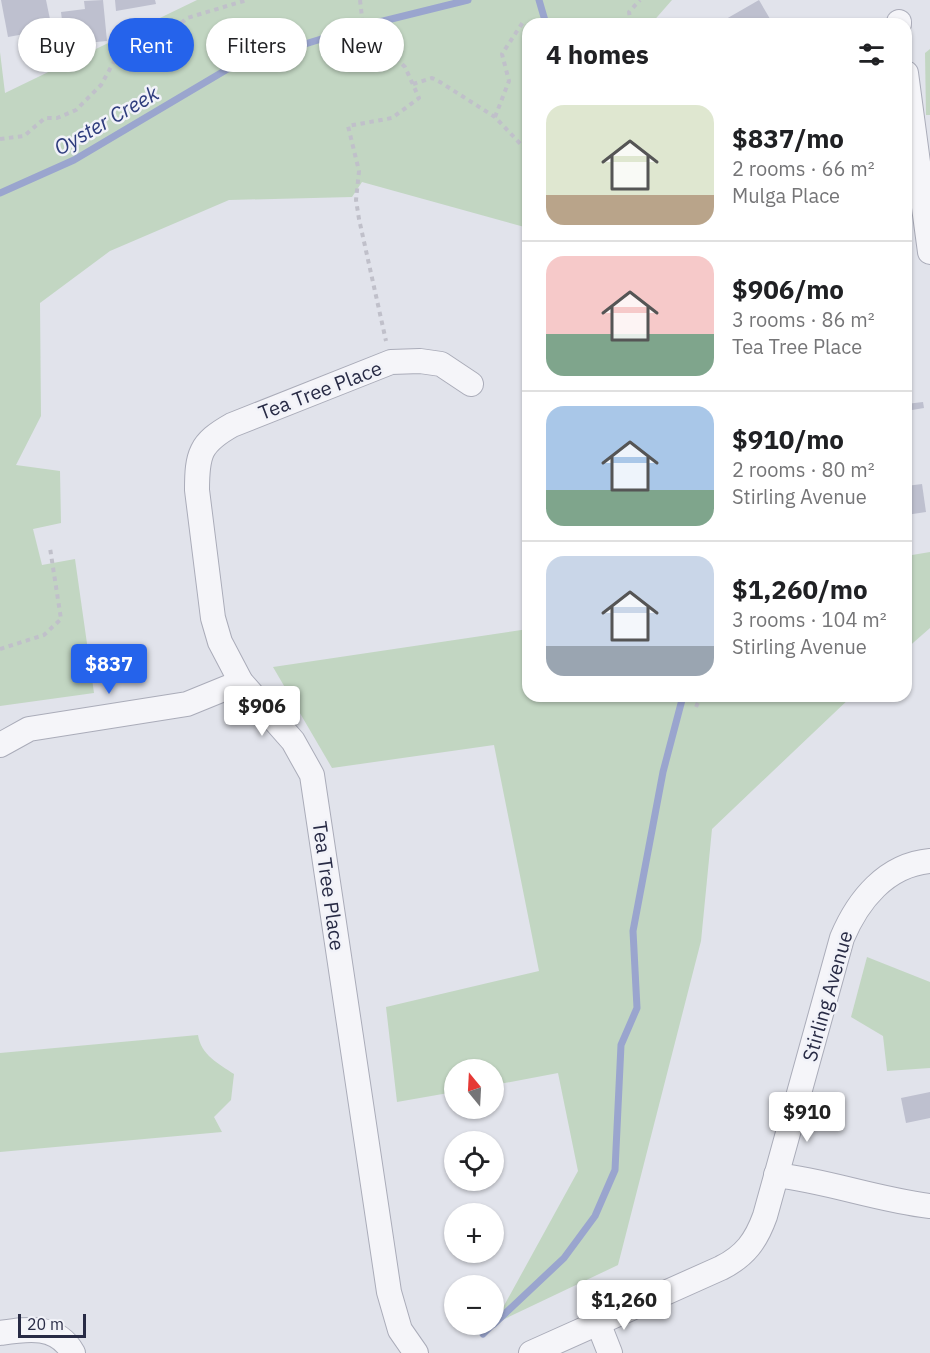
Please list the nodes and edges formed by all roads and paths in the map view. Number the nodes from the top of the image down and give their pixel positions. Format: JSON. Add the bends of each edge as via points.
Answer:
{"nodes":[{"id":1,"x":247,"y":0,"type":"edge"},
{"id":2,"x":360,"y":0,"type":"edge"},
{"id":3,"x":640,"y":0,"type":"edge"},
{"id":4,"x":630,"y":18,"type":"edge"},
{"id":5,"x":522,"y":24,"type":"edge"},
{"id":6,"x":413,"y":84,"type":"junction"},
{"id":7,"x":495,"y":117,"type":"junction"},
{"id":8,"x":912,"y":118,"type":"edge"},
{"id":9,"x":0,"y":139,"type":"edge"},
{"id":10,"x":522,"y":146,"type":"edge"},
{"id":11,"x":930,"y":252,"type":"edge"},
{"id":12,"x":391,"y":362,"type":"junction"},
{"id":13,"x":471,"y":384,"type":"dead end"},
{"id":14,"x":50,"y":548,"type":"dead end"},
{"id":15,"x":0,"y":649,"type":"edge"},
{"id":16,"x":241,"y":682,"type":"junction"},
{"id":17,"x":698,"y":702,"type":"edge"},
{"id":18,"x":696,"y":706,"type":"dead end"},
{"id":19,"x":0,"y":745,"type":"edge"},
{"id":20,"x":930,"y":861,"type":"edge"},
{"id":21,"x":776,"y":1175,"type":"junction"},
{"id":22,"x":930,"y":1206,"type":"edge"},
{"id":23,"x":599,"y":1325,"type":"junction"},
{"id":24,"x":0,"y":1333,"type":"edge"},
{"id":25,"x":73,"y":1353,"type":"edge"},
{"id":26,"x":416,"y":1353,"type":"edge"},
{"id":27,"x":531,"y":1353,"type":"edge"},
{"id":28,"x":610,"y":1353,"type":"edge"}],
"edges":[{"from":1,"to":9,"type":"path","via":[[187,18],[116,58],[101,85],[76,110],[45,118],[24,136]]},
{"from":2,"to":6,"type":"path","via":[[363,26],[405,67]]},
{"from":3,"to":4,"type":"path","via":[[629,12]]},
{"from":5,"to":7,"type":"path","via":[[502,54],[509,81]]},
{"from":6,"to":7,"type":"path","via":[[432,78]]},
{"from":6,"to":12,"type":"path","via":[[419,98],[392,118],[348,126],[359,171],[359,219]]},
{"from":7,"to":10,"type":"path"},
{"from":8,"to":11,"type":"street"},
{"from":12,"to":13,"type":"street","name":"Tea Tree Place","via":[[441,364]]},
{"from":12,"to":16,"type":"street","name":"Tea Tree Place","via":[[202,439],[197,490],[213,618],[220,642]]},
{"from":14,"to":15,"type":"path","via":[[61,619],[44,635]]},
{"from":16,"to":19,"type":"street","via":[[187,704],[29,729]]},
{"from":16,"to":26,"type":"street","name":"Tea Tree Place","via":[[293,741],[312,776],[389,1292],[400,1330]]},
{"from":17,"to":18,"type":"path"},
{"from":20,"to":21,"type":"street","name":"Stirling Avenue","via":[[889,875],[862,900],[851,918],[842,938]]},
{"from":21,"to":22,"type":"street"},
{"from":21,"to":23,"type":"street","name":"Stirling Avenue","via":[[759,1232],[739,1259]]},
{"from":23,"to":27,"type":"street"},
{"from":23,"to":28,"type":"street"},
{"from":24,"to":25,"type":"street","via":[[52,1333]]}]}
